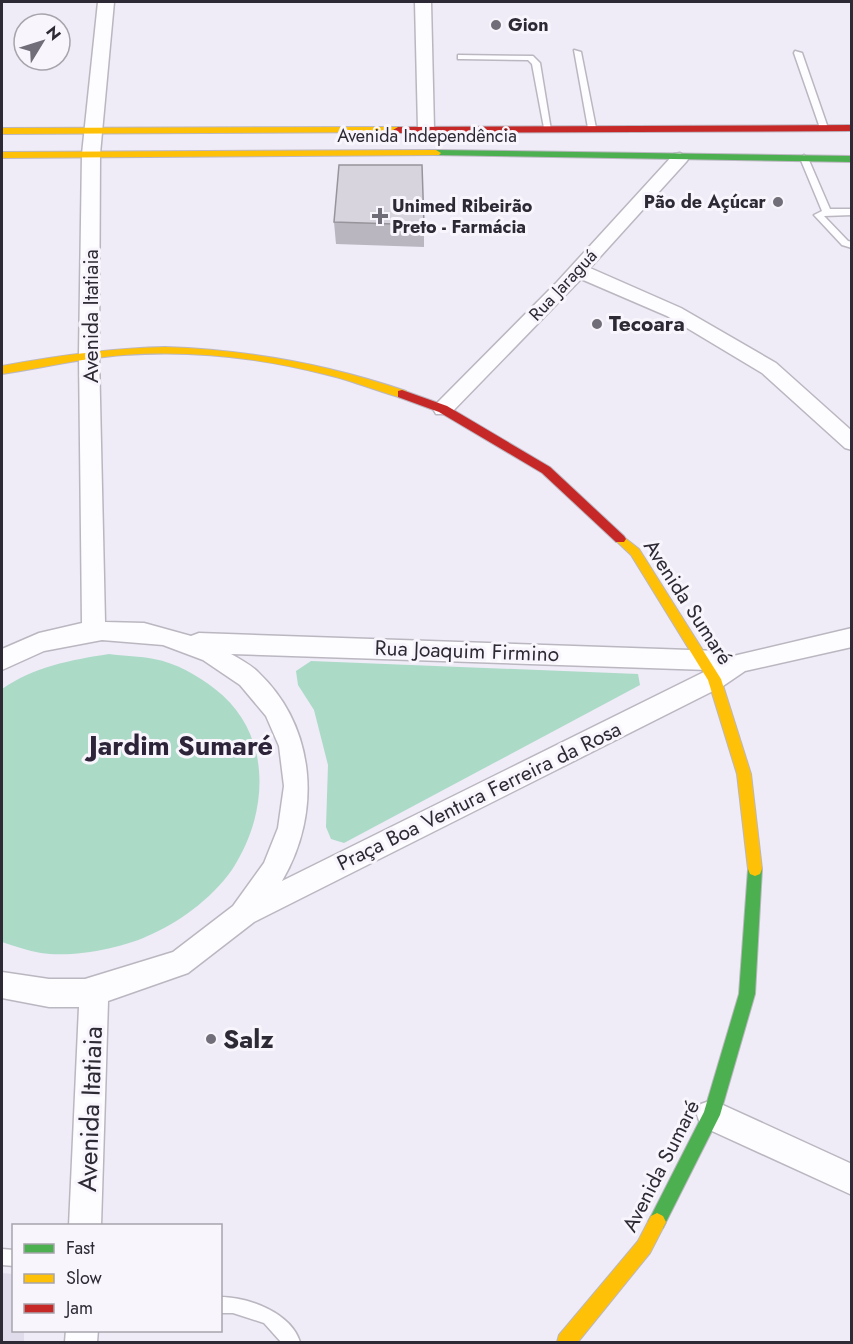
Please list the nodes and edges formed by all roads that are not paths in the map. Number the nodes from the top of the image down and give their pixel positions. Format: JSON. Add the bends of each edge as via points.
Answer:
{"nodes":[{"id":1,"x":106,"y":2,"type":"edge"},
{"id":2,"x":423,"y":2,"type":"edge"},
{"id":3,"x":577,"y":52,"type":"dead end"},
{"id":4,"x":798,"y":53,"type":"dead end"},
{"id":5,"x":461,"y":57,"type":"dead end"},
{"id":6,"x":548,"y":128,"type":"junction"},
{"id":7,"x":592,"y":128,"type":"junction"},
{"id":8,"x":824,"y":128,"type":"junction"},
{"id":9,"x":852,"y":128,"type":"edge"},
{"id":10,"x":426,"y":129,"type":"junction"},
{"id":11,"x":2,"y":131,"type":"edge"},
{"id":12,"x":92,"y":131,"type":"junction"},
{"id":13,"x":91,"y":154,"type":"junction"},
{"id":14,"x":2,"y":155,"type":"edge"},
{"id":15,"x":680,"y":158,"type":"junction"},
{"id":16,"x":804,"y":158,"type":"junction"},
{"id":17,"x":852,"y":159,"type":"edge"},
{"id":18,"x":827,"y":212,"type":"junction"},
{"id":19,"x":852,"y":212,"type":"edge"},
{"id":20,"x":852,"y":245,"type":"edge"},
{"id":21,"x":579,"y":270,"type":"junction"},
{"id":22,"x":89,"y":355,"type":"junction"},
{"id":23,"x":2,"y":370,"type":"edge"},
{"id":24,"x":443,"y":409,"type":"junction"},
{"id":25,"x":852,"y":443,"type":"edge"},
{"id":26,"x":94,"y":631,"type":"junction"},
{"id":27,"x":852,"y":637,"type":"edge"},
{"id":28,"x":194,"y":643,"type":"junction"},
{"id":29,"x":2,"y":660,"type":"edge"},
{"id":30,"x":709,"y":669,"type":"junction"},
{"id":31,"x":245,"y":913,"type":"junction"},
{"id":32,"x":2,"y":985,"type":"edge"},
{"id":33,"x":94,"y":992,"type":"junction"},
{"id":34,"x":712,"y":1115,"type":"junction"},
{"id":35,"x":852,"y":1180,"type":"edge"},
{"id":36,"x":85,"y":1224,"type":"edge"},
{"id":37,"x":222,"y":1305,"type":"edge"},
{"id":38,"x":292,"y":1342,"type":"edge"},
{"id":39,"x":566,"y":1342,"type":"edge"}],
"edges":[{"from":1,"to":12,"type":"street","name":"Avenida Itatiaia"},
{"from":2,"to":10,"type":"street"},
{"from":3,"to":7,"type":"lane"},
{"from":4,"to":8,"type":"lane"},
{"from":5,"to":6,"type":"lane","via":[[530,58],[536,63]]},
{"from":6,"to":7,"type":"main road","name":"Avenida Independência"},
{"from":6,"to":10,"type":"main road","name":"Avenida Independência"},
{"from":7,"to":8,"type":"main road","name":"Avenida Independência"},
{"from":8,"to":9,"type":"main road","name":"Avenida Independência"},
{"from":10,"to":12,"type":"main road","name":"Avenida Independência"},
{"from":11,"to":12,"type":"main road","name":"Avenida Independência"},
{"from":12,"to":13,"type":"street","name":"Avenida Itatiaia"},
{"from":13,"to":14,"type":"main road","name":"Avenida Independência"},
{"from":13,"to":15,"type":"main road","name":"Avenida Independência","via":[[450,153]]},
{"from":13,"to":22,"type":"street","name":"Avenida Itatiaia"},
{"from":15,"to":16,"type":"main road","name":"Avenida Independência"},
{"from":15,"to":21,"type":"street","name":"Rua Jaraguá"},
{"from":16,"to":17,"type":"main road","name":"Avenida Independência"},
{"from":16,"to":18,"type":"lane"},
{"from":18,"to":19,"type":"lane"},
{"from":18,"to":20,"type":"lane","via":[[818,216],[820,220]]},
{"from":21,"to":24,"type":"street","name":"Rua Jaraguá"},
{"from":21,"to":25,"type":"street","via":[[674,312],[769,368]]},
{"from":22,"to":23,"type":"main road","name":"Avenida Sumaré"},
{"from":22,"to":24,"type":"main road","name":"Avenida Sumaré","via":[[236,355],[307,366],[376,384]]},
{"from":22,"to":26,"type":"street","name":"Avenida Itatiaia"},
{"from":24,"to":30,"type":"main road","name":"Avenida Sumaré","via":[[546,470],[634,552]]},
{"from":26,"to":28,"type":"street","name":"Praça Boa Ventura Ferreira da Rosa","via":[[146,631]]},
{"from":26,"to":29,"type":"street","name":"Praça Boa Ventura Ferreira da Rosa","via":[[49,640]]},
{"from":27,"to":30,"type":"street"},
{"from":28,"to":30,"type":"street","name":"Rua Joaquim Firmino"},
{"from":28,"to":31,"type":"street","name":"Praça Boa Ventura Ferreira da Rosa","via":[[240,668],[275,705],[295,752],[298,805],[281,860]]},
{"from":30,"to":31,"type":"street","name":"Praça Boa Ventura Ferreira da Rosa"},
{"from":30,"to":34,"type":"main road","name":"Avenida Sumaré","via":[[744,774],[756,879],[747,994]]},
{"from":31,"to":33,"type":"street","name":"Praça Boa Ventura Ferreira da Rosa","via":[[177,964]]},
{"from":32,"to":33,"type":"street","name":"Praça Boa Ventura Ferreira da Rosa","via":[[39,993]]},
{"from":33,"to":36,"type":"street","name":"Avenida Itatiaia"},
{"from":34,"to":35,"type":"street"},
{"from":34,"to":39,"type":"main road","name":"Avenida Sumaré","via":[[644,1247]]},
{"from":37,"to":38,"type":"lane","via":[[269,1317]]}]}
